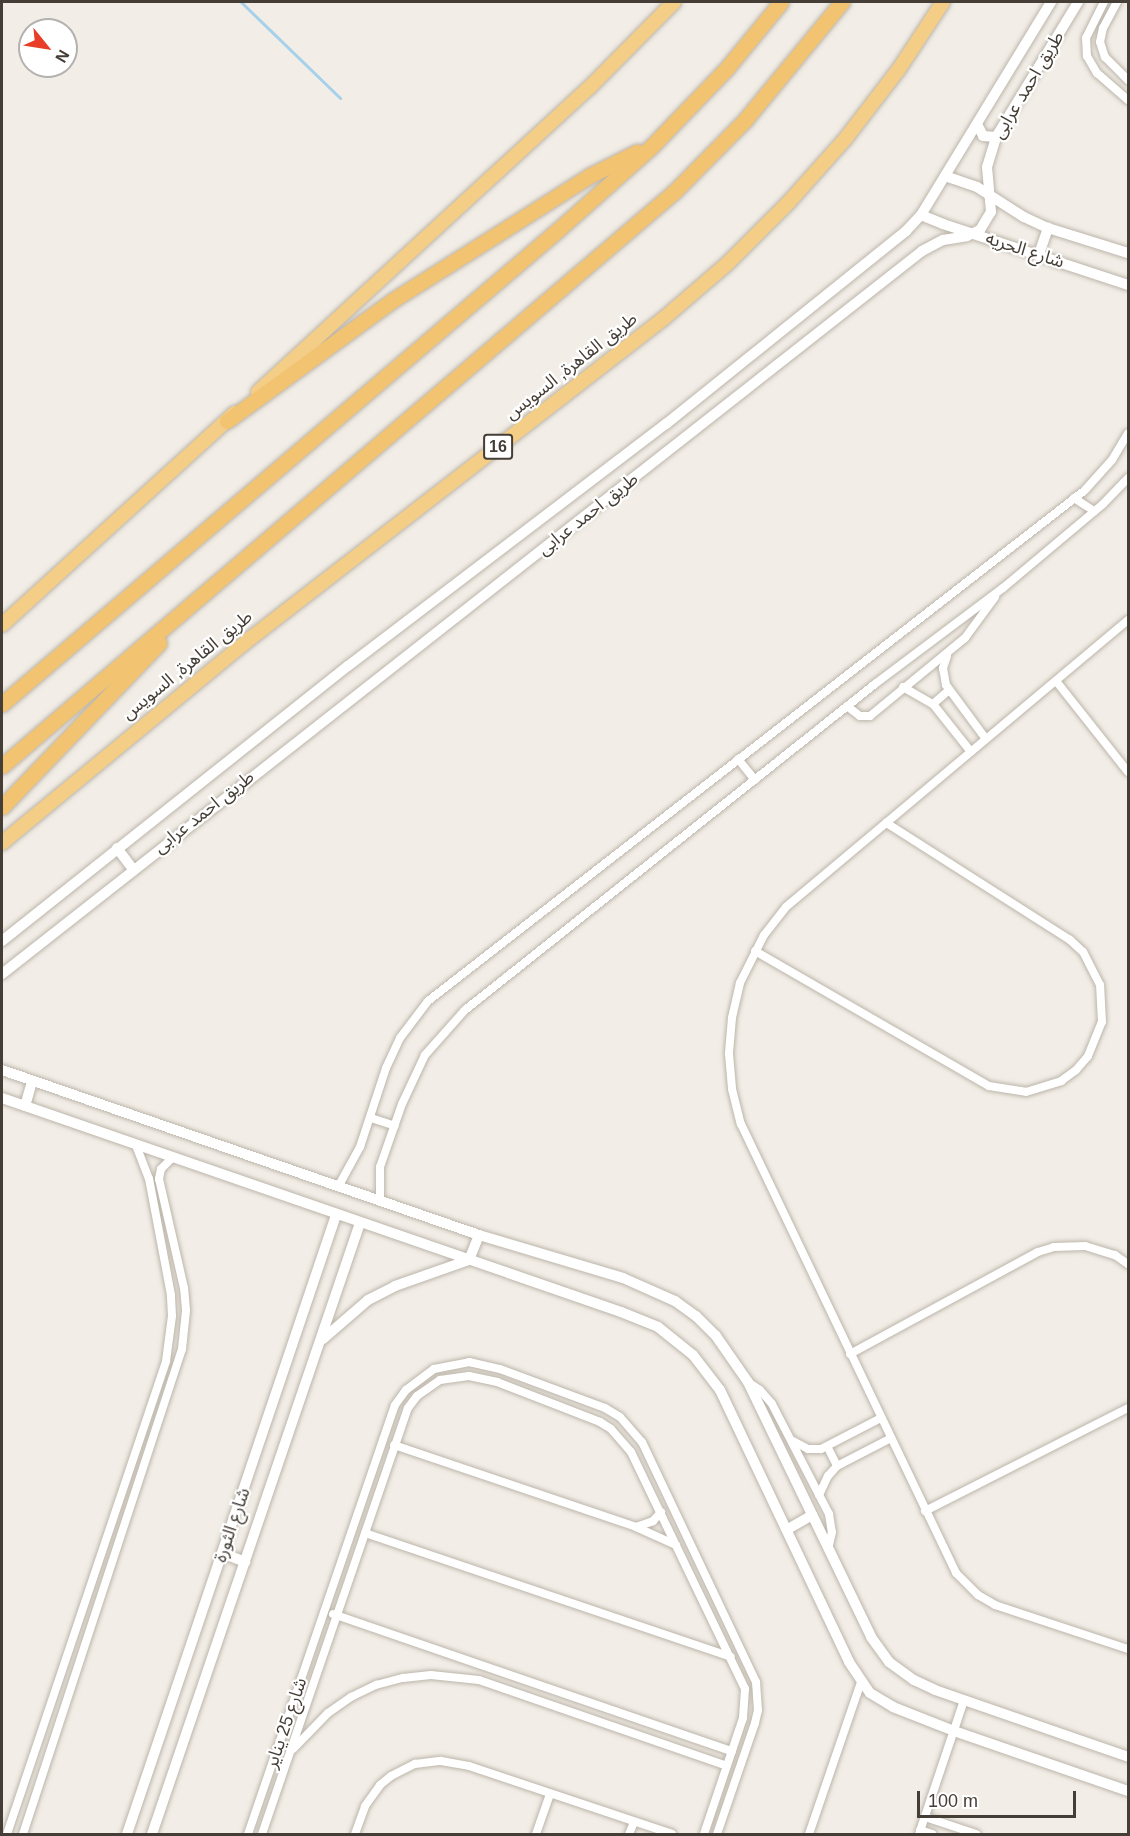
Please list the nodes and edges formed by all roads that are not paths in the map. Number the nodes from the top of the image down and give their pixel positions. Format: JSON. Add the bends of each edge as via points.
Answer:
{"nodes":[{"id":1,"x":674,"y":2,"type":"edge"},
{"id":2,"x":781,"y":2,"type":"edge"},
{"id":3,"x":842,"y":2,"type":"edge"},
{"id":4,"x":943,"y":2,"type":"edge"},
{"id":5,"x":1051,"y":2,"type":"edge"},
{"id":6,"x":1078,"y":2,"type":"edge"},
{"id":7,"x":1117,"y":2,"type":"edge"},
{"id":8,"x":1103,"y":4,"type":"edge"},
{"id":9,"x":1112,"y":12,"type":"junction"},
{"id":10,"x":1101,"y":42,"type":"junction"},
{"id":11,"x":1086,"y":46,"type":"junction"},
{"id":12,"x":1127,"y":79,"type":"edge"},
{"id":13,"x":1117,"y":90,"type":"junction"},
{"id":14,"x":1128,"y":100,"type":"edge"},
{"id":15,"x":977,"y":124,"type":"junction"},
{"id":16,"x":996,"y":137,"type":"junction"},
{"id":17,"x":651,"y":147,"type":"junction"},
{"id":18,"x":945,"y":176,"type":"junction"},
{"id":19,"x":992,"y":196,"type":"junction"},
{"id":20,"x":921,"y":214,"type":"junction"},
{"id":21,"x":1048,"y":228,"type":"junction"},
{"id":22,"x":974,"y":234,"type":"junction"},
{"id":23,"x":1128,"y":253,"type":"edge"},
{"id":24,"x":1039,"y":254,"type":"junction"},
{"id":25,"x":1128,"y":285,"type":"edge"},
{"id":26,"x":227,"y":421,"type":"junction"},
{"id":27,"x":1128,"y":433,"type":"edge"},
{"id":28,"x":1128,"y":478,"type":"edge"},
{"id":29,"x":1074,"y":498,"type":"junction"},
{"id":30,"x":1094,"y":511,"type":"junction"},
{"id":31,"x":1003,"y":588,"type":"junction"},
{"id":32,"x":200,"y":598,"type":"junction"},
{"id":33,"x":1128,"y":620,"type":"edge"},
{"id":34,"x":2,"y":625,"type":"edge"},
{"id":35,"x":950,"y":652,"type":"junction"},
{"id":36,"x":1056,"y":681,"type":"junction"},
{"id":37,"x":903,"y":687,"type":"junction"},
{"id":38,"x":949,"y":690,"type":"junction"},
{"id":39,"x":2,"y":704,"type":"edge"},
{"id":40,"x":933,"y":704,"type":"junction"},
{"id":41,"x":847,"y":706,"type":"junction"},
{"id":42,"x":986,"y":740,"type":"junction"},
{"id":43,"x":971,"y":752,"type":"junction"},
{"id":44,"x":738,"y":759,"type":"junction"},
{"id":45,"x":2,"y":766,"type":"edge"},
{"id":46,"x":1128,"y":772,"type":"edge"},
{"id":47,"x":755,"y":780,"type":"junction"},
{"id":48,"x":2,"y":807,"type":"edge"},
{"id":49,"x":886,"y":823,"type":"junction"},
{"id":50,"x":2,"y":843,"type":"edge"},
{"id":51,"x":117,"y":848,"type":"junction"},
{"id":52,"x":132,"y":869,"type":"junction"},
{"id":53,"x":2,"y":941,"type":"edge"},
{"id":54,"x":755,"y":951,"type":"junction"},
{"id":55,"x":2,"y":974,"type":"edge"},
{"id":56,"x":2,"y":1070,"type":"edge"},
{"id":57,"x":32,"y":1082,"type":"junction"},
{"id":58,"x":2,"y":1098,"type":"edge"},
{"id":59,"x":25,"y":1106,"type":"junction"},
{"id":60,"x":371,"y":1118,"type":"junction"},
{"id":61,"x":394,"y":1126,"type":"junction"},
{"id":62,"x":137,"y":1147,"type":"junction"},
{"id":63,"x":172,"y":1158,"type":"junction"},
{"id":64,"x":338,"y":1187,"type":"junction"},
{"id":65,"x":380,"y":1201,"type":"junction"},
{"id":66,"x":336,"y":1215,"type":"junction"},
{"id":67,"x":360,"y":1223,"type":"junction"},
{"id":68,"x":479,"y":1235,"type":"junction"},
{"id":69,"x":469,"y":1260,"type":"junction"},
{"id":70,"x":1128,"y":1264,"type":"edge"},
{"id":71,"x":321,"y":1341,"type":"junction"},
{"id":72,"x":850,"y":1354,"type":"junction"},
{"id":73,"x":748,"y":1382,"type":"junction"},
{"id":74,"x":1128,"y":1408,"type":"edge"},
{"id":75,"x":881,"y":1418,"type":"junction"},
{"id":76,"x":891,"y":1438,"type":"junction"},
{"id":77,"x":791,"y":1439,"type":"junction"},
{"id":78,"x":394,"y":1445,"type":"junction"},
{"id":79,"x":828,"y":1448,"type":"junction"},
{"id":80,"x":837,"y":1466,"type":"junction"},
{"id":81,"x":819,"y":1495,"type":"junction"},
{"id":82,"x":925,"y":1511,"type":"junction"},
{"id":83,"x":661,"y":1512,"type":"junction"},
{"id":84,"x":812,"y":1515,"type":"junction"},
{"id":85,"x":636,"y":1527,"type":"junction"},
{"id":86,"x":788,"y":1529,"type":"junction"},
{"id":87,"x":365,"y":1533,"type":"junction"},
{"id":88,"x":676,"y":1545,"type":"junction"},
{"id":89,"x":828,"y":1549,"type":"junction"},
{"id":90,"x":222,"y":1553,"type":"junction"},
{"id":91,"x":245,"y":1562,"type":"junction"},
{"id":92,"x":701,"y":1562,"type":"junction"},
{"id":93,"x":688,"y":1569,"type":"junction"},
{"id":94,"x":708,"y":1579,"type":"junction"},
{"id":95,"x":696,"y":1585,"type":"junction"},
{"id":96,"x":324,"y":1611,"type":"junction"},
{"id":97,"x":337,"y":1616,"type":"junction"},
{"id":98,"x":1128,"y":1649,"type":"edge"},
{"id":99,"x":731,"y":1657,"type":"junction"},
{"id":100,"x":484,"y":1666,"type":"junction"},
{"id":101,"x":479,"y":1680,"type":"junction"},
{"id":102,"x":861,"y":1682,"type":"junction"},
{"id":103,"x":964,"y":1700,"type":"junction"},
{"id":104,"x":745,"y":1708,"type":"junction"},
{"id":105,"x":758,"y":1710,"type":"junction"},
{"id":106,"x":954,"y":1731,"type":"junction"},
{"id":107,"x":732,"y":1751,"type":"junction"},
{"id":108,"x":289,"y":1754,"type":"junction"},
{"id":109,"x":1128,"y":1757,"type":"edge"},
{"id":110,"x":727,"y":1766,"type":"junction"},
{"id":111,"x":1128,"y":1791,"type":"edge"},
{"id":112,"x":550,"y":1794,"type":"junction"},
{"id":113,"x":925,"y":1817,"type":"junction"},
{"id":114,"x":634,"y":1822,"type":"junction"},
{"id":115,"x":920,"y":1832,"type":"edge"},
{"id":116,"x":7,"y":1834,"type":"edge"},
{"id":117,"x":22,"y":1834,"type":"edge"},
{"id":118,"x":127,"y":1834,"type":"edge"},
{"id":119,"x":152,"y":1834,"type":"edge"},
{"id":120,"x":248,"y":1834,"type":"edge"},
{"id":121,"x":262,"y":1834,"type":"edge"},
{"id":122,"x":356,"y":1834,"type":"edge"},
{"id":123,"x":536,"y":1834,"type":"edge"},
{"id":124,"x":629,"y":1834,"type":"edge"},
{"id":125,"x":672,"y":1834,"type":"edge"},
{"id":126,"x":704,"y":1834,"type":"edge"},
{"id":127,"x":717,"y":1834,"type":"edge"},
{"id":128,"x":809,"y":1834,"type":"edge"},
{"id":129,"x":932,"y":1834,"type":"edge"},
{"id":130,"x":976,"y":1834,"type":"edge"}],
"edges":[{"from":1,"to":26,"type":"highway","via":[[590,88]]},
{"from":2,"to":17,"type":"highway","via":[[727,68]]},
{"from":3,"to":32,"type":"highway","via":[[751,112],[675,190]]},
{"from":4,"to":50,"type":"highway","name":"طريق القاهرة, السويس","number":"16","via":[[899,69],[846,138],[728,263],[663,319],[251,638]]},
{"from":5,"to":15,"type":"street","name":"طريق احمد عرابى"},
{"from":6,"to":16,"type":"street","name":"طريق احمد عرابى"},
{"from":7,"to":9,"type":"street"},
{"from":8,"to":9,"type":"street"},
{"from":8,"to":11,"type":"street","via":[[1088,30]]},
{"from":9,"to":10,"type":"street"},
{"from":10,"to":11,"type":"street"},
{"from":10,"to":12,"type":"street","via":[[1105,57]]},
{"from":11,"to":13,"type":"street","via":[[1091,65]]},
{"from":12,"to":13,"type":"street"},
{"from":13,"to":14,"type":"street"},
{"from":15,"to":16,"type":"street","via":[[983,136]]},
{"from":15,"to":18,"type":"street","name":"طريق احمد عرابى"},
{"from":16,"to":19,"type":"street","name":"طريق احمد عرابى","via":[[987,166]]},
{"from":17,"to":26,"type":"highway","via":[[589,176],[393,300]]},
{"from":17,"to":39,"type":"highway"},
{"from":18,"to":19,"type":"street","name":"شارع الحريه","via":[[967,182]]},
{"from":18,"to":20,"type":"street","name":"طريق احمد عرابى"},
{"from":19,"to":21,"type":"street","name":"شارع الحريه"},
{"from":19,"to":22,"type":"street","name":"طريق احمد عرابى","via":[[989,218]]},
{"from":20,"to":22,"type":"street","name":"شارع الحريه"},
{"from":20,"to":51,"type":"street","name":"طريق احمد عرابى","via":[[897,238],[666,424]]},
{"from":21,"to":23,"type":"street","name":"شارع الحريه"},
{"from":21,"to":24,"type":"street"},
{"from":22,"to":24,"type":"street","name":"شارع الحريه"},
{"from":22,"to":52,"type":"street","name":"طريق احمد عرابى","via":[[943,240],[922,251]]},
{"from":24,"to":25,"type":"street","name":"شارع الحريه"},
{"from":26,"to":34,"type":"highway"},
{"from":27,"to":29,"type":"street","via":[[1112,460]]},
{"from":28,"to":30,"type":"street"},
{"from":29,"to":30,"type":"street"},
{"from":29,"to":44,"type":"street"},
{"from":30,"to":31,"type":"street"},
{"from":31,"to":35,"type":"street"},
{"from":31,"to":41,"type":"street"},
{"from":32,"to":45,"type":"highway"},
{"from":32,"to":48,"type":"highway"},
{"from":33,"to":36,"type":"street"},
{"from":35,"to":37,"type":"street"},
{"from":35,"to":38,"type":"street","via":[[943,674]]},
{"from":36,"to":42,"type":"street"},
{"from":36,"to":46,"type":"street"},
{"from":37,"to":40,"type":"street"},
{"from":37,"to":41,"type":"street","via":[[870,716],[860,716]]},
{"from":38,"to":40,"type":"street"},
{"from":38,"to":42,"type":"street"},
{"from":40,"to":43,"type":"street"},
{"from":41,"to":47,"type":"street"},
{"from":42,"to":43,"type":"street"},
{"from":43,"to":49,"type":"street"},
{"from":44,"to":47,"type":"street"},
{"from":44,"to":60,"type":"street","via":[[428,1001],[400,1038]]},
{"from":47,"to":61,"type":"street","via":[[465,1010],[425,1055]]},
{"from":49,"to":54,"type":"street","via":[[786,907]]},
{"from":49,"to":54,"type":"street","via":[[1083,952],[1100,985],[1103,1012],[1097,1040],[1076,1070],[1044,1088],[1007,1091],[989,1086]]},
{"from":51,"to":52,"type":"street"},
{"from":51,"to":53,"type":"street","name":"طريق احمد عرابى"},
{"from":52,"to":55,"type":"street","name":"طريق احمد عرابى"},
{"from":54,"to":72,"type":"street","via":[[740,983],[732,1018],[730,1071],[736,1107]]},
{"from":56,"to":57,"type":"street"},
{"from":57,"to":59,"type":"street"},
{"from":57,"to":64,"type":"street"},
{"from":58,"to":59,"type":"street"},
{"from":59,"to":62,"type":"street"},
{"from":60,"to":61,"type":"street"},
{"from":60,"to":64,"type":"street"},
{"from":61,"to":65,"type":"street","via":[[380,1167]]},
{"from":62,"to":63,"type":"street"},
{"from":62,"to":116,"type":"street","via":[[149,1179],[171,1295],[166,1361]]},
{"from":63,"to":66,"type":"street"},
{"from":63,"to":117,"type":"street","via":[[161,1169],[159,1179],[184,1288],[182,1349]]},
{"from":64,"to":65,"type":"street"},
{"from":65,"to":68,"type":"street"},
{"from":66,"to":67,"type":"street"},
{"from":66,"to":90,"type":"street","name":"شارع الثورة"},
{"from":67,"to":69,"type":"street"},
{"from":67,"to":71,"type":"street","name":"شارع الثورة"},
{"from":68,"to":69,"type":"street"},
{"from":68,"to":73,"type":"street","via":[[623,1278],[675,1301],[716,1336]]},
{"from":69,"to":71,"type":"street","via":[[395,1286],[368,1300]]},
{"from":69,"to":86,"type":"street","via":[[637,1318],[676,1340],[701,1363],[720,1390]]},
{"from":70,"to":72,"type":"street","via":[[1115,1255],[1085,1246],[1038,1252]]},
{"from":71,"to":91,"type":"street","name":"شارع الثورة"},
{"from":72,"to":75,"type":"street"},
{"from":73,"to":77,"type":"street","via":[[769,1399]]},
{"from":73,"to":84,"type":"street"},
{"from":74,"to":82,"type":"street"},
{"from":75,"to":76,"type":"street"},
{"from":75,"to":79,"type":"street"},
{"from":76,"to":80,"type":"street"},
{"from":76,"to":82,"type":"street"},
{"from":77,"to":79,"type":"street","via":[[808,1449]]},
{"from":77,"to":81,"type":"street"},
{"from":78,"to":83,"type":"street","name":"شارع 25 يناير","via":[[408,1408],[428,1387],[454,1376],[483,1378],[585,1415],[611,1429],[631,1452]]},
{"from":78,"to":85,"type":"street"},
{"from":78,"to":87,"type":"street","name":"شارع 25 يناير"},
{"from":79,"to":80,"type":"street"},
{"from":80,"to":81,"type":"street"},
{"from":81,"to":89,"type":"street","via":[[832,1526]]},
{"from":82,"to":98,"type":"street","via":[[951,1565],[978,1595],[1004,1609]]},
{"from":83,"to":85,"type":"street","via":[[653,1521]]},
{"from":83,"to":88,"type":"street","name":"شارع 25 يناير"},
{"from":84,"to":86,"type":"street"},
{"from":84,"to":89,"type":"street"},
{"from":85,"to":88,"type":"street"},
{"from":86,"to":102,"type":"street"},
{"from":87,"to":97,"type":"street","name":"شارع 25 يناير"},
{"from":87,"to":99,"type":"street"},
{"from":88,"to":93,"type":"street","name":"شارع 25 يناير"},
{"from":89,"to":103,"type":"street","via":[[871,1637],[889,1662],[914,1680]]},
{"from":90,"to":91,"type":"street"},
{"from":90,"to":118,"type":"street","name":"شارع الثورة"},
{"from":91,"to":119,"type":"street","name":"شارع الثورة"},
{"from":92,"to":93,"type":"street"},
{"from":92,"to":94,"type":"street","name":"شارع 25 يناير"},
{"from":92,"to":96,"type":"street","name":"شارع 25 يناير","via":[[642,1442],[620,1417],[590,1401],[500,1369],[469,1362],[451,1363],[419,1378],[395,1405]]},
{"from":93,"to":95,"type":"street","name":"شارع 25 يناير"},
{"from":94,"to":95,"type":"street"},
{"from":94,"to":105,"type":"street","name":"شارع 25 يناير","via":[[754,1675]]},
{"from":95,"to":99,"type":"street","name":"شارع 25 يناير"},
{"from":96,"to":97,"type":"street"},
{"from":96,"to":120,"type":"street","name":"شارع 25 يناير"},
{"from":97,"to":100,"type":"street"},
{"from":97,"to":108,"type":"street","name":"شارع 25 يناير"},
{"from":99,"to":104,"type":"street","name":"شارع 25 يناير","via":[[745,1689]]},
{"from":100,"to":101,"type":"street"},
{"from":100,"to":107,"type":"street"},
{"from":101,"to":108,"type":"street","via":[[431,1675],[376,1685],[328,1713]]},
{"from":101,"to":110,"type":"street"},
{"from":102,"to":106,"type":"street","via":[[881,1701]]},
{"from":102,"to":128,"type":"street"},
{"from":103,"to":106,"type":"street"},
{"from":103,"to":109,"type":"street"},
{"from":104,"to":105,"type":"street"},
{"from":104,"to":107,"type":"street"},
{"from":105,"to":127,"type":"street"},
{"from":106,"to":111,"type":"street"},
{"from":106,"to":113,"type":"street"},
{"from":107,"to":110,"type":"street"},
{"from":108,"to":121,"type":"street","name":"شارع 25 يناير"},
{"from":110,"to":126,"type":"street"},
{"from":112,"to":114,"type":"street"},
{"from":112,"to":122,"type":"street","via":[[455,1763],[415,1764],[391,1776],[376,1790],[365,1806]]},
{"from":112,"to":123,"type":"street"},
{"from":113,"to":115,"type":"street"},
{"from":113,"to":130,"type":"street"},
{"from":114,"to":124,"type":"street"},
{"from":114,"to":125,"type":"street"},
{"from":115,"to":129,"type":"street"}]}
